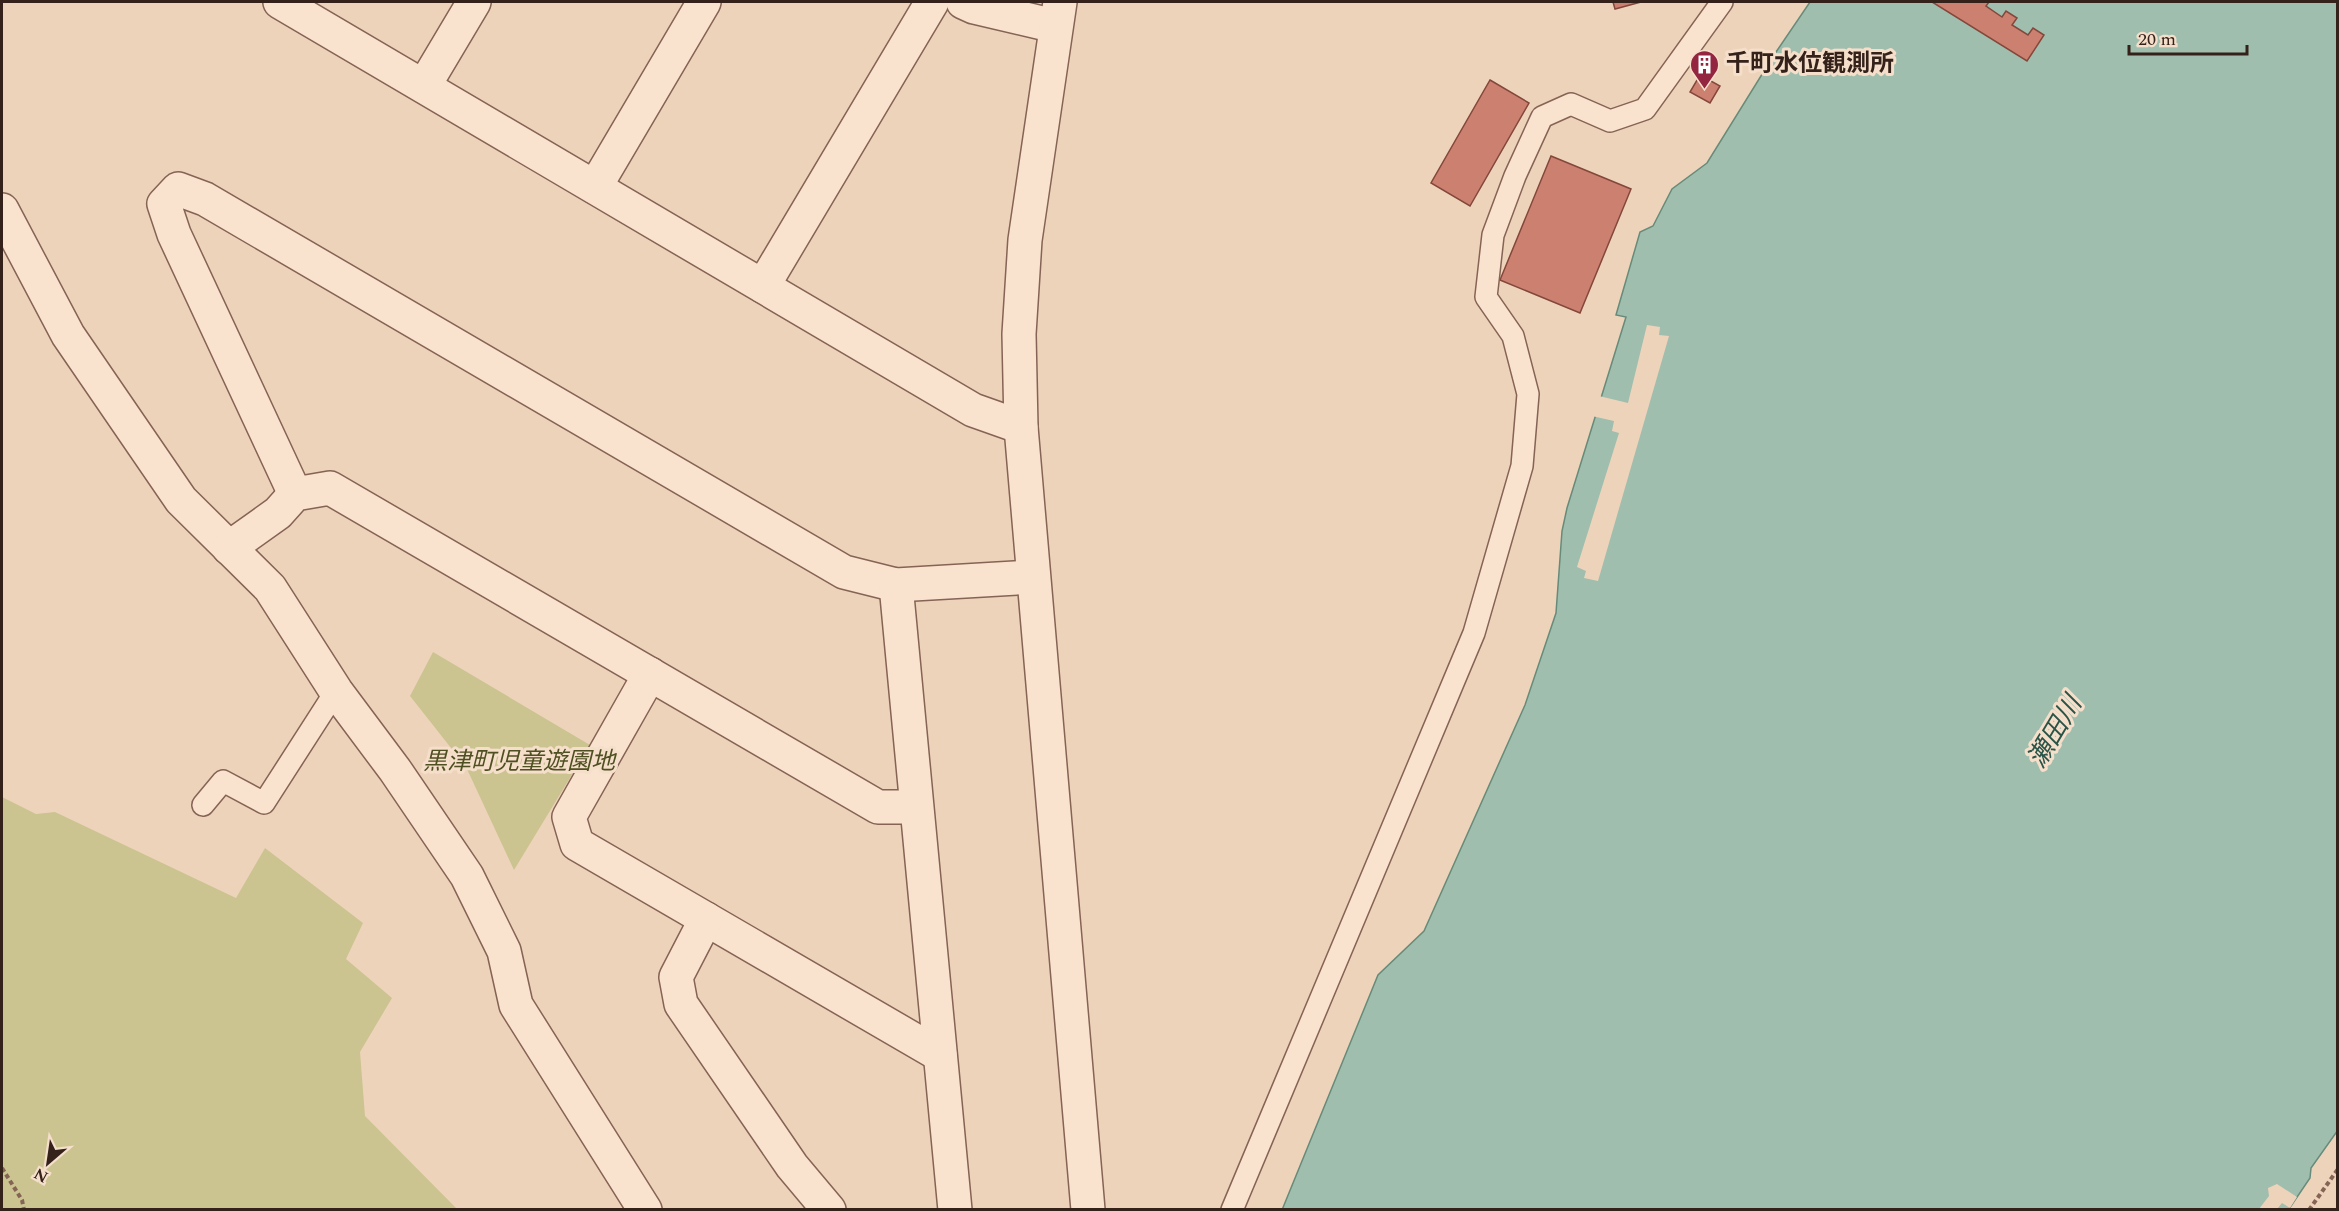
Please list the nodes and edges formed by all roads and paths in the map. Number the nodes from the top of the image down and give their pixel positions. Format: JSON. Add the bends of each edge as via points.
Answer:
{"nodes":[{"id":1,"x":280,"y":2,"type":"edge"},
{"id":2,"x":474,"y":2,"type":"edge"},
{"id":3,"x":704,"y":2,"type":"edge"},
{"id":4,"x":932,"y":2,"type":"edge"},
{"id":5,"x":963,"y":2,"type":"edge"},
{"id":6,"x":1722,"y":2,"type":"edge"},
{"id":7,"x":1058,"y":14,"type":"edge"},
{"id":8,"x":424,"y":86,"type":"junction"},
{"id":9,"x":595,"y":187,"type":"junction"},
{"id":10,"x":6,"y":234,"type":"edge"},
{"id":11,"x":763,"y":286,"type":"junction"},
{"id":12,"x":1021,"y":428,"type":"junction"},
{"id":13,"x":295,"y":494,"type":"junction"},
{"id":14,"x":229,"y":548,"type":"junction"},
{"id":15,"x":1033,"y":577,"type":"junction"},
{"id":16,"x":896,"y":585,"type":"junction"},
{"id":17,"x":650,"y":674,"type":"junction"},
{"id":18,"x":336,"y":691,"type":"junction"},
{"id":19,"x":203,"y":805,"type":"dead end"},
{"id":20,"x":916,"y":807,"type":"junction"},
{"id":21,"x":706,"y":919,"type":"junction"},
{"id":22,"x":940,"y":1055,"type":"junction"},
{"id":23,"x":2,"y":1168,"type":"edge"},
{"id":24,"x":2337,"y":1169,"type":"edge"},
{"id":25,"x":24,"y":1209,"type":"edge"},
{"id":26,"x":645,"y":1209,"type":"edge"},
{"id":27,"x":829,"y":1209,"type":"edge"},
{"id":28,"x":955,"y":1209,"type":"edge"},
{"id":29,"x":1088,"y":1209,"type":"edge"},
{"id":30,"x":1232,"y":1209,"type":"edge"},
{"id":31,"x":2309,"y":1209,"type":"edge"}],
"edges":[{"from":1,"to":8,"type":"street"},
{"from":2,"to":8,"type":"street"},
{"from":3,"to":9,"type":"street"},
{"from":4,"to":11,"type":"street"},
{"from":5,"to":7,"type":"street","via":[[974,7]]},
{"from":6,"to":30,"type":"lane","via":[[1645,109],[1610,121],[1571,104],[1542,117],[1515,176],[1493,235],[1486,297],[1513,336],[1528,394],[1522,466],[1474,633]]},
{"from":7,"to":12,"type":"street","via":[[1025,240],[1019,334]]},
{"from":8,"to":9,"type":"street"},
{"from":9,"to":11,"type":"street"},
{"from":10,"to":14,"type":"street","via":[[68,335],[181,500]]},
{"from":11,"to":12,"type":"street","via":[[973,410]]},
{"from":12,"to":15,"type":"street"},
{"from":13,"to":14,"type":"street","via":[[278,513]]},
{"from":13,"to":16,"type":"street","via":[[174,234],[164,204],[178,189],[205,199],[844,572]]},
{"from":13,"to":17,"type":"street","via":[[330,488]]},
{"from":14,"to":18,"type":"street","via":[[270,588]]},
{"from":15,"to":16,"type":"street"},
{"from":15,"to":29,"type":"street"},
{"from":16,"to":20,"type":"street"},
{"from":17,"to":20,"type":"street","via":[[878,807]]},
{"from":17,"to":21,"type":"street","via":[[569,818],[577,844]]},
{"from":18,"to":19,"type":"lane","via":[[264,803],[224,781]]},
{"from":18,"to":26,"type":"street","via":[[467,876],[504,951],[516,1005]]},
{"from":20,"to":22,"type":"street"},
{"from":21,"to":22,"type":"street"},
{"from":21,"to":27,"type":"street","via":[[676,976],[681,1004],[792,1166]]},
{"from":22,"to":28,"type":"street"},
{"from":23,"to":25,"type":"path"},
{"from":24,"to":31,"type":"path"}]}
